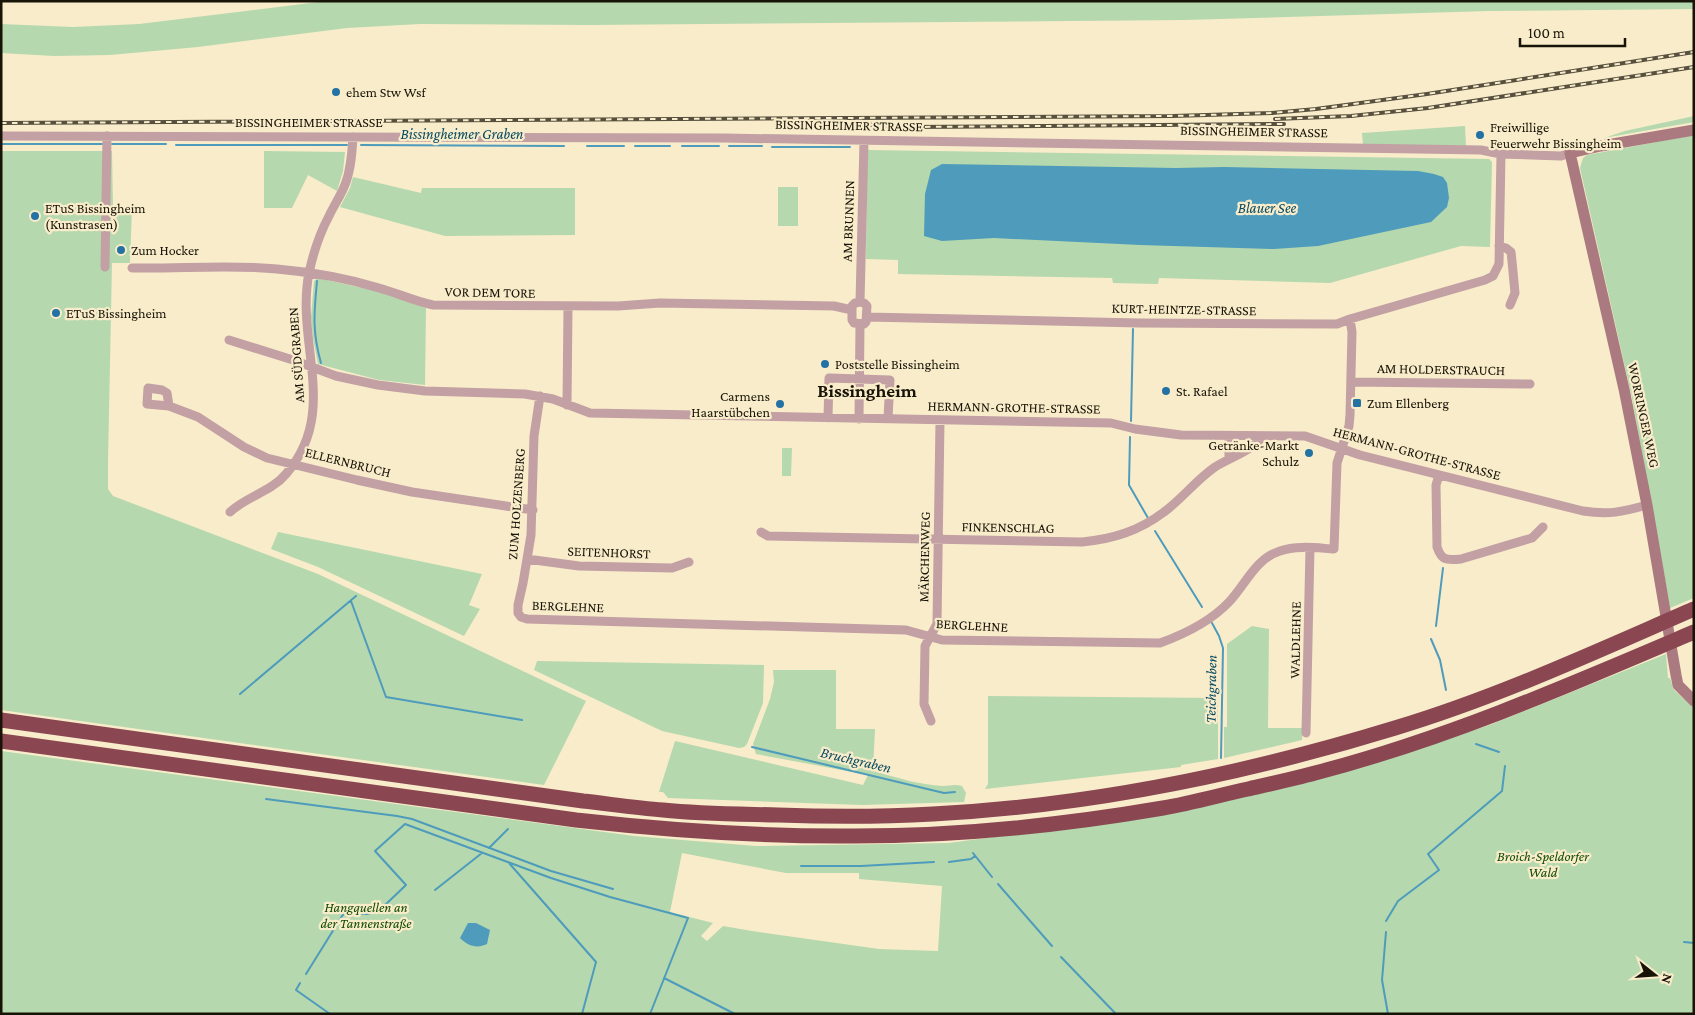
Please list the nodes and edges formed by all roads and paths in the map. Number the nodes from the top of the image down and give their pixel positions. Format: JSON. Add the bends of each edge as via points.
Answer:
{"nodes":[{"id":1,"x":1694,"y":130,"type":"edge"},
{"id":2,"x":1,"y":136,"type":"edge"},
{"id":3,"x":106,"y":136,"type":"junction"},
{"id":4,"x":353,"y":137,"type":"junction"},
{"id":5,"x":864,"y":140,"type":"junction"},
{"id":6,"x":1500,"y":154,"type":"junction"},
{"id":7,"x":1570,"y":154,"type":"junction"},
{"id":8,"x":1499,"y":246,"type":"junction"},
{"id":9,"x":105,"y":267,"type":"dead end"},
{"id":10,"x":132,"y":268,"type":"dead end"},
{"id":11,"x":309,"y":273,"type":"junction"},
{"id":12,"x":860,"y":302,"type":"junction"},
{"id":13,"x":1510,"y":305,"type":"dead end"},
{"id":14,"x":568,"y":307,"type":"junction"},
{"id":15,"x":852,"y":310,"type":"junction"},
{"id":16,"x":867,"y":317,"type":"junction"},
{"id":17,"x":1350,"y":319,"type":"junction"},
{"id":18,"x":860,"y":324,"type":"junction"},
{"id":19,"x":229,"y":340,"type":"dead end"},
{"id":20,"x":312,"y":367,"type":"junction"},
{"id":21,"x":860,"y":379,"type":"junction"},
{"id":22,"x":1352,"y":382,"type":"junction"},
{"id":23,"x":1530,"y":384,"type":"dead end"},
{"id":24,"x":540,"y":396,"type":"junction"},
{"id":25,"x":567,"y":405,"type":"junction"},
{"id":26,"x":169,"y":406,"type":"dead end"},
{"id":27,"x":828,"y":418,"type":"junction"},
{"id":28,"x":859,"y":418,"type":"junction"},
{"id":29,"x":888,"y":418,"type":"junction"},
{"id":30,"x":940,"y":420,"type":"junction"},
{"id":31,"x":1229,"y":436,"type":"junction"},
{"id":32,"x":1263,"y":436,"type":"junction"},
{"id":33,"x":1342,"y":448,"type":"junction"},
{"id":34,"x":1229,"y":459,"type":"junction"},
{"id":35,"x":294,"y":463,"type":"junction"},
{"id":36,"x":1439,"y":476,"type":"junction"},
{"id":37,"x":1648,"y":506,"type":"junction"},
{"id":38,"x":532,"y":510,"type":"junction"},
{"id":39,"x":230,"y":512,"type":"dead end"},
{"id":40,"x":1543,"y":527,"type":"dead end"},
{"id":41,"x":761,"y":532,"type":"dead end"},
{"id":42,"x":939,"y":540,"type":"junction"},
{"id":43,"x":1310,"y":548,"type":"junction"},
{"id":44,"x":527,"y":559,"type":"junction"},
{"id":45,"x":689,"y":562,"type":"dead end"},
{"id":46,"x":1688,"y":612,"type":"edge"},
{"id":47,"x":518,"y":613,"type":"joint"},
{"id":48,"x":1689,"y":634,"type":"edge"},
{"id":49,"x":930,"y":637,"type":"junction"},
{"id":50,"x":1694,"y":701,"type":"edge"},
{"id":51,"x":1,"y":720,"type":"edge"},
{"id":52,"x":931,"y":721,"type":"dead end"},
{"id":53,"x":1306,"y":733,"type":"dead end"},
{"id":54,"x":1,"y":741,"type":"edge"}],
"edges":[{"from":1,"to":7,"type":"street","name":"BISSINGHEIMER STRASSE"},
{"from":2,"to":3,"type":"street","name":"BISSINGHEIMER STRASSE"},
{"from":3,"to":4,"type":"street","name":"BISSINGHEIMER STRASSE"},
{"from":3,"to":9,"type":"street"},
{"from":4,"to":5,"type":"street","name":"BISSINGHEIMER STRASSE"},
{"from":4,"to":11,"type":"street","name":"AM SÜDGRABEN","via":[[346,184],[322,230]]},
{"from":5,"to":6,"type":"street","name":"BISSINGHEIMER STRASSE","via":[[1482,150]]},
{"from":5,"to":12,"type":"street","name":"AM BRUNNEN"},
{"from":6,"to":7,"type":"street","name":"BISSINGHEIMER STRASSE"},
{"from":6,"to":8,"type":"street"},
{"from":7,"to":37,"type":"street","name":"WORRINGER WEG"},
{"from":8,"to":13,"type":"street","via":[[1511,252],[1515,294]]},
{"from":8,"to":17,"type":"street","name":"KURT-HEINTZE-STRASSE","via":[[1499,264],[1493,276],[1485,280]]},
{"from":10,"to":11,"type":"street","name":"VOR DEM TORE","via":[[240,267]]},
{"from":11,"to":14,"type":"street","name":"VOR DEM TORE","via":[[381,288],[433,306]]},
{"from":11,"to":20,"type":"street","name":"AM SÜDGRABEN","via":[[306,319]]},
{"from":12,"to":15,"type":"street","via":[[852,306]]},
{"from":12,"to":16,"type":"street","name":"AM BRUNNEN","via":[[867,306]]},
{"from":14,"to":15,"type":"street","name":"VOR DEM TORE","via":[[660,303],[834,306]]},
{"from":14,"to":25,"type":"street"},
{"from":15,"to":18,"type":"street","via":[[852,320]]},
{"from":16,"to":17,"type":"street","name":"KURT-HEINTZE-STRASSE","via":[[1330,325]]},
{"from":16,"to":18,"type":"street","via":[[864,324]]},
{"from":17,"to":22,"type":"street"},
{"from":18,"to":21,"type":"street"},
{"from":19,"to":20,"type":"street","name":"HERMANN-GROTHE-STRASSE"},
{"from":20,"to":24,"type":"street","name":"HERMANN-GROTHE-STRASSE","via":[[378,386]]},
{"from":20,"to":35,"type":"street","name":"AM SÜDGRABEN","via":[[312,422]]},
{"from":21,"to":27,"type":"street","via":[[829,378]]},
{"from":21,"to":28,"type":"street"},
{"from":21,"to":29,"type":"street","via":[[890,380]]},
{"from":22,"to":23,"type":"street","name":"AM HOLDERSTRAUCH"},
{"from":22,"to":33,"type":"street","via":[[1349,421]]},
{"from":24,"to":25,"type":"street","name":"HERMANN-GROTHE-STRASSE"},
{"from":24,"to":38,"type":"street","name":"ZUM HOLZENBERG","via":[[534,436]]},
{"from":25,"to":27,"type":"street","name":"HERMANN-GROTHE-STRASSE","via":[[590,413]]},
{"from":26,"to":35,"type":"street","name":"ELLERNBRUCH","via":[[198,417],[267,458]]},
{"from":27,"to":28,"type":"street","name":"HERMANN-GROTHE-STRASSE"},
{"from":28,"to":29,"type":"street","name":"HERMANN-GROTHE-STRASSE"},
{"from":29,"to":30,"type":"street","name":"HERMANN-GROTHE-STRASSE"},
{"from":30,"to":31,"type":"street","name":"HERMANN-GROTHE-STRASSE","via":[[1111,423],[1181,435]]},
{"from":30,"to":42,"type":"street","name":"MÄRCHENWEG"},
{"from":31,"to":32,"type":"street","name":"HERMANN-GROTHE-STRASSE"},
{"from":31,"to":34,"type":"street"},
{"from":32,"to":33,"type":"street","name":"HERMANN-GROTHE-STRASSE","via":[[1304,436]]},
{"from":32,"to":34,"type":"street","name":"FINKENSCHLAG","via":[[1257,444]]},
{"from":33,"to":36,"type":"street","name":"HERMANN-GROTHE-STRASSE"},
{"from":33,"to":43,"type":"street","name":"BERGLEHNE","via":[[1337,463],[1334,549]]},
{"from":34,"to":42,"type":"street","name":"FINKENSCHLAG","via":[[1150,522],[1108,539],[1082,542]]},
{"from":35,"to":38,"type":"street","name":"ELLERNBRUCH","via":[[412,492]]},
{"from":35,"to":39,"type":"street","name":"AM SÜDGRABEN","via":[[273,486]]},
{"from":36,"to":37,"type":"street","name":"HERMANN-GROTHE-STRASSE","via":[[1597,513],[1617,513]]},
{"from":36,"to":40,"type":"street","via":[[1436,485],[1437,547],[1444,559],[1461,559],[1532,538]]},
{"from":37,"to":50,"type":"street","name":"WORRINGER WEG","via":[[1678,685]]},
{"from":38,"to":44,"type":"street","name":"ZUM HOLZENBERG"},
{"from":41,"to":42,"type":"street","name":"FINKENSCHLAG","via":[[768,536]]},
{"from":42,"to":49,"type":"street","name":"MÄRCHENWEG","via":[[937,624]]},
{"from":43,"to":49,"type":"street","name":"BERGLEHNE","via":[[1272,554],[1256,566],[1229,602],[1209,619],[1180,636],[1160,643],[942,640]]},
{"from":43,"to":53,"type":"street","name":"WALDLEHNE"},
{"from":44,"to":45,"type":"street","name":"SEITENHORST","via":[[597,567],[672,568]]},
{"from":44,"to":47,"type":"street","name":"ZUM HOLZENBERG"},
{"from":46,"to":51,"type":"highway","via":[[1484,698],[1314,752],[1153,788],[1025,806],[934,814],[844,817],[664,810]]},
{"from":47,"to":49,"type":"street","name":"BERGLEHNE","via":[[527,620],[906,630]]},
{"from":48,"to":54,"type":"highway","via":[[1492,717],[1315,773],[1165,807],[1013,828],[937,834],[843,836],[662,830]]},
{"from":49,"to":52,"type":"street","name":"MÄRCHENWEG","via":[[925,646],[924,704]]}]}
